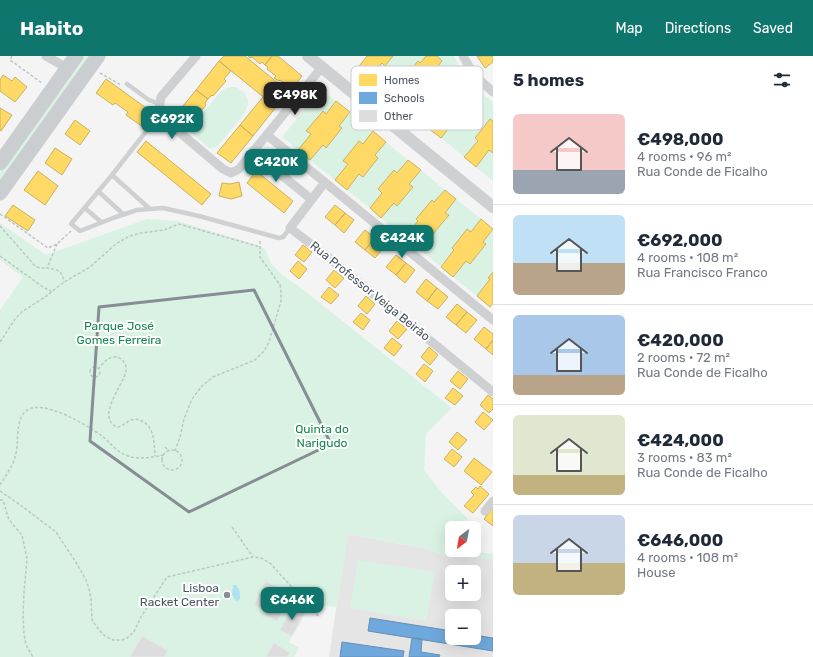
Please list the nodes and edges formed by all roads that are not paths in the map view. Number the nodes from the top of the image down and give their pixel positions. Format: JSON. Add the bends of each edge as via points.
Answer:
{"nodes":[{"id":1,"x":46,"y":56,"type":"edge"},
{"id":2,"x":196,"y":56,"type":"edge"},
{"id":3,"x":308,"y":56,"type":"edge"},
{"id":4,"x":463,"y":56,"type":"edge"},
{"id":5,"x":94,"y":61,"type":"edge"},
{"id":6,"x":72,"y":62,"type":"edge"},
{"id":7,"x":470,"y":66,"type":"edge"},
{"id":8,"x":322,"y":67,"type":"junction"},
{"id":9,"x":483,"y":83,"type":"edge"},
{"id":10,"x":127,"y":84,"type":"road end"},
{"id":11,"x":351,"y":91,"type":"edge"},
{"id":12,"x":493,"y":92,"type":"edge"},
{"id":13,"x":160,"y":104,"type":"junction"},
{"id":14,"x":159,"y":115,"type":"junction"},
{"id":15,"x":399,"y":130,"type":"edge"},
{"id":16,"x":266,"y":135,"type":"junction"},
{"id":17,"x":253,"y":152,"type":"junction"},
{"id":18,"x":0,"y":162,"type":"edge"},
{"id":19,"x":112,"y":175,"type":"junction"},
{"id":20,"x":325,"y":182,"type":"junction"},
{"id":21,"x":99,"y":192,"type":"junction"},
{"id":22,"x":0,"y":194,"type":"edge"},
{"id":23,"x":312,"y":199,"type":"junction"},
{"id":24,"x":493,"y":207,"type":"edge"},
{"id":25,"x":85,"y":208,"type":"junction"},
{"id":26,"x":150,"y":209,"type":"junction"},
{"id":27,"x":124,"y":214,"type":"junction"},
{"id":28,"x":101,"y":222,"type":"junction"},
{"id":29,"x":290,"y":228,"type":"junction"},
{"id":30,"x":493,"y":320,"type":"edge"},
{"id":31,"x":493,"y":392,"type":"edge"},
{"id":32,"x":493,"y":501,"type":"edge"},
{"id":33,"x":485,"y":511,"type":"dead end"}],
"edges":[{"from":1,"to":6,"type":"street"},
{"from":2,"to":13,"type":"street","via":[[161,98]]},
{"from":3,"to":8,"type":"street"},
{"from":4,"to":7,"type":"street"},
{"from":5,"to":22,"type":"main road"},
{"from":6,"to":18,"type":"main road"},
{"from":8,"to":11,"type":"street"},
{"from":8,"to":16,"type":"street"},
{"from":9,"to":12,"type":"street"},
{"from":10,"to":13,"type":"lane","via":[[149,100]]},
{"from":13,"to":14,"type":"street"},
{"from":14,"to":17,"type":"street","via":[[231,173],[239,169]]},
{"from":14,"to":19,"type":"lane"},
{"from":15,"to":24,"type":"street"},
{"from":16,"to":17,"type":"street"},
{"from":16,"to":20,"type":"street"},
{"from":17,"to":23,"type":"street"},
{"from":19,"to":21,"type":"lane"},
{"from":19,"to":26,"type":"lane"},
{"from":20,"to":23,"type":"street"},
{"from":20,"to":30,"type":"street"},
{"from":21,"to":25,"type":"lane"},
{"from":21,"to":27,"type":"lane"},
{"from":23,"to":29,"type":"street"},
{"from":25,"to":28,"type":"lane"},
{"from":25,"to":28,"type":"lane","via":[[71,224],[80,231]]},
{"from":26,"to":27,"type":"lane"},
{"from":26,"to":29,"type":"lane","via":[[163,208],[194,214],[279,238]]},
{"from":27,"to":28,"type":"lane"},
{"from":29,"to":31,"type":"street","name":"Rua Professor Veiga Beirão"},
{"from":32,"to":33,"type":"street"}]}
